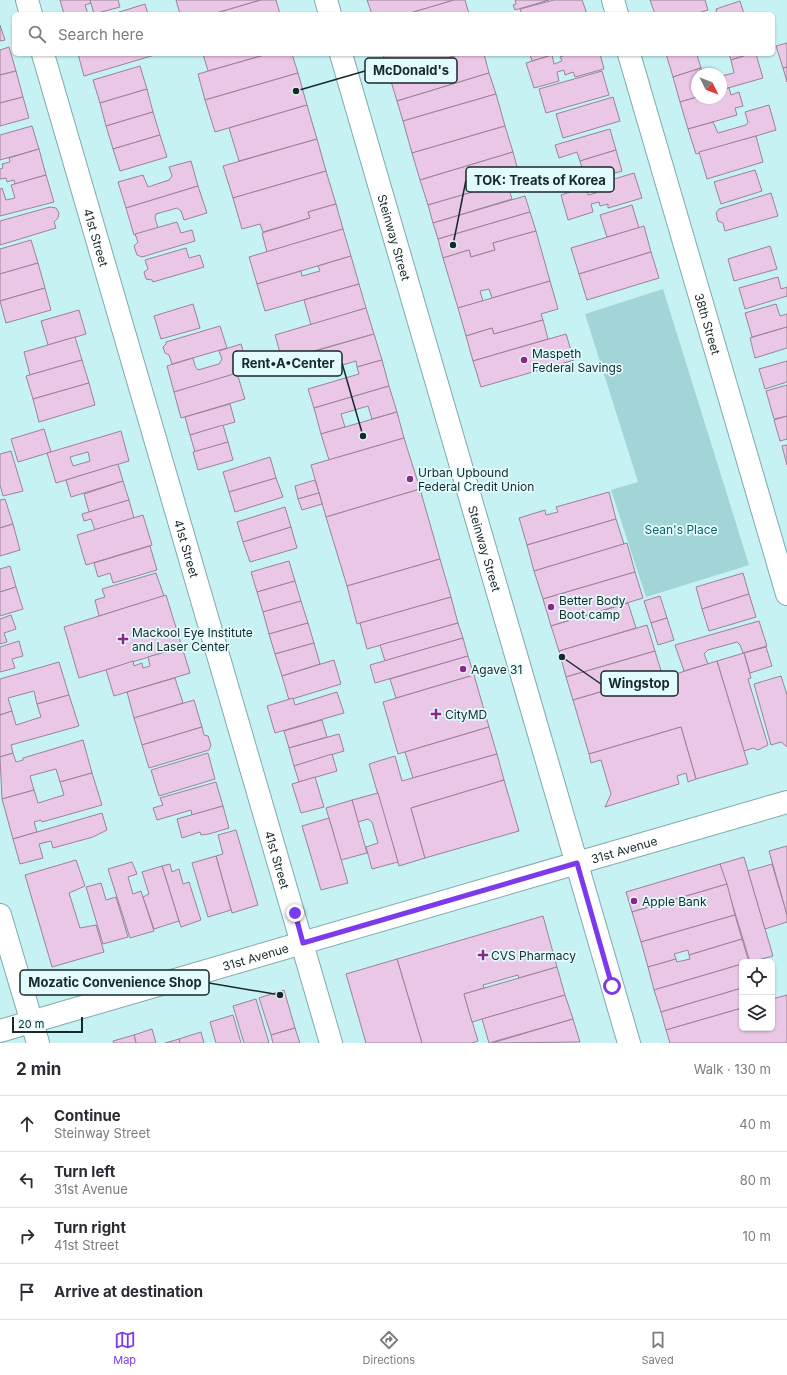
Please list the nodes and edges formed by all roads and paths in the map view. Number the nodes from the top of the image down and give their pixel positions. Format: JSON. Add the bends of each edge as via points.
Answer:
{"nodes":[{"id":1,"x":27,"y":0,"type":"edge"},
{"id":2,"x":326,"y":0,"type":"edge"},
{"id":3,"x":613,"y":0,"type":"edge"},
{"id":4,"x":30,"y":12,"type":"edge"},
{"id":5,"x":329,"y":12,"type":"edge"},
{"id":6,"x":617,"y":12,"type":"edge"},
{"id":7,"x":44,"y":56,"type":"edge"},
{"id":8,"x":342,"y":56,"type":"edge"},
{"id":9,"x":630,"y":56,"type":"edge"},
{"id":10,"x":787,"y":594,"type":"edge"},
{"id":11,"x":787,"y":802,"type":"edge"},
{"id":12,"x":577,"y":863,"type":"junction"},
{"id":13,"x":0,"y":915,"type":"edge"},
{"id":14,"x":303,"y":943,"type":"junction"},
{"id":15,"x":32,"y":1022,"type":"junction"},
{"id":16,"x":0,"y":1031,"type":"edge"},
{"id":17,"x":38,"y":1043,"type":"edge"},
{"id":18,"x":331,"y":1043,"type":"edge"},
{"id":19,"x":629,"y":1043,"type":"edge"}],
"edges":[{"from":1,"to":4,"type":"street"},
{"from":2,"to":5,"type":"street"},
{"from":3,"to":6,"type":"street"},
{"from":7,"to":14,"type":"street","name":"41st Street"},
{"from":8,"to":12,"type":"street","name":"Steinway Street"},
{"from":9,"to":10,"type":"street","name":"38th Street"},
{"from":11,"to":12,"type":"street","name":"31st Avenue"},
{"from":12,"to":14,"type":"street","name":"31st Avenue"},
{"from":12,"to":19,"type":"street","name":"Steinway Street"},
{"from":13,"to":15,"type":"street"},
{"from":14,"to":15,"type":"street","name":"31st Avenue"},
{"from":14,"to":18,"type":"street","name":"41st Street"},
{"from":15,"to":16,"type":"street","name":"31st Avenue"},
{"from":15,"to":17,"type":"street"}]}
